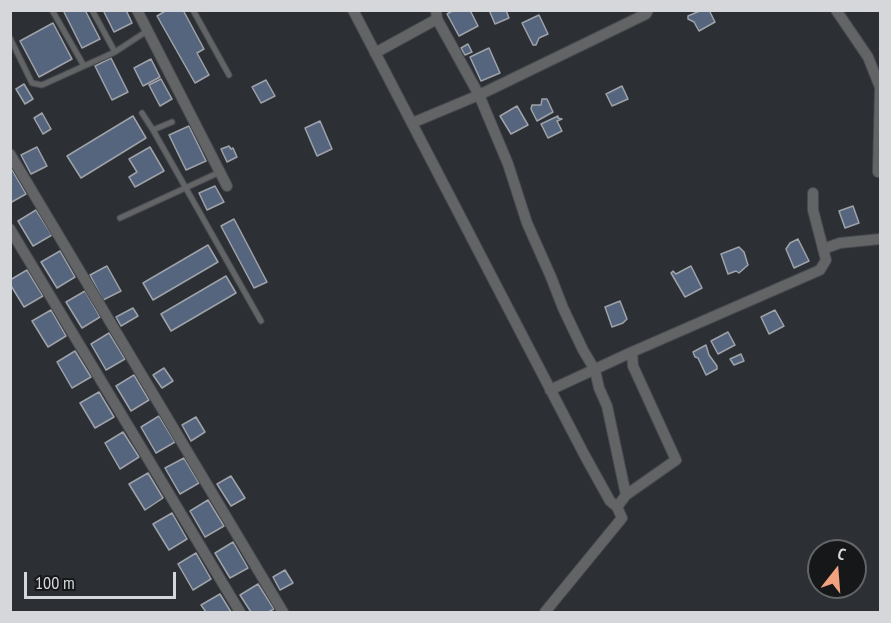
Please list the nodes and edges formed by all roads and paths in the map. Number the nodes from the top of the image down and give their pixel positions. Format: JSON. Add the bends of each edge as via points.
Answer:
{"nodes":[{"id":1,"x":52,"y":10,"type":"edge"},
{"id":2,"x":92,"y":10,"type":"edge"},
{"id":3,"x":137,"y":10,"type":"edge"},
{"id":4,"x":193,"y":10,"type":"edge"},
{"id":5,"x":353,"y":10,"type":"edge"},
{"id":6,"x":648,"y":10,"type":"edge"},
{"id":7,"x":836,"y":10,"type":"edge"},
{"id":8,"x":437,"y":15,"type":"edge"},
{"id":9,"x":147,"y":31,"type":"junction"},
{"id":10,"x":10,"y":38,"type":"edge"},
{"id":11,"x":115,"y":52,"type":"junction"},
{"id":12,"x":375,"y":53,"type":"junction"},
{"id":13,"x":84,"y":66,"type":"junction"},
{"id":14,"x":228,"y":75,"type":"dead end"},
{"id":15,"x":880,"y":89,"type":"edge"},
{"id":16,"x":479,"y":95,"type":"junction"},
{"id":17,"x":142,"y":112,"type":"dead end"},
{"id":18,"x":172,"y":122,"type":"dead end"},
{"id":19,"x":412,"y":123,"type":"junction"},
{"id":20,"x":153,"y":130,"type":"junction"},
{"id":21,"x":10,"y":154,"type":"edge"},
{"id":22,"x":220,"y":172,"type":"junction"},
{"id":23,"x":878,"y":172,"type":"dead end"},
{"id":24,"x":227,"y":186,"type":"dead end"},
{"id":25,"x":184,"y":188,"type":"junction"},
{"id":26,"x":813,"y":192,"type":"dead end"},
{"id":27,"x":120,"y":218,"type":"dead end"},
{"id":28,"x":10,"y":229,"type":"edge"},
{"id":29,"x":880,"y":239,"type":"edge"},
{"id":30,"x":823,"y":249,"type":"junction"},
{"id":31,"x":261,"y":321,"type":"dead end"},
{"id":32,"x":632,"y":352,"type":"junction"},
{"id":33,"x":595,"y":369,"type":"junction"},
{"id":34,"x":550,"y":390,"type":"junction"},
{"id":35,"x":626,"y":495,"type":"junction"},
{"id":36,"x":616,"y":507,"type":"junction"},
{"id":37,"x":240,"y":612,"type":"edge"},
{"id":38,"x":282,"y":612,"type":"edge"},
{"id":39,"x":545,"y":612,"type":"edge"}],
"edges":[{"from":1,"to":13,"type":"lane"},
{"from":2,"to":11,"type":"lane"},
{"from":3,"to":9,"type":"street"},
{"from":4,"to":14,"type":"lane"},
{"from":5,"to":12,"type":"street"},
{"from":6,"to":16,"type":"street"},
{"from":7,"to":15,"type":"street","via":[[868,57]]},
{"from":8,"to":12,"type":"street"},
{"from":8,"to":16,"type":"street"},
{"from":9,"to":11,"type":"lane"},
{"from":9,"to":22,"type":"street"},
{"from":10,"to":13,"type":"lane","via":[[32,83],[42,85]]},
{"from":11,"to":13,"type":"lane"},
{"from":12,"to":19,"type":"street"},
{"from":15,"to":23,"type":"street"},
{"from":16,"to":19,"type":"street"},
{"from":16,"to":33,"type":"street","via":[[508,164],[526,223]]},
{"from":17,"to":20,"type":"lane"},
{"from":18,"to":20,"type":"lane"},
{"from":19,"to":34,"type":"street"},
{"from":20,"to":25,"type":"lane"},
{"from":21,"to":38,"type":"street"},
{"from":22,"to":24,"type":"street"},
{"from":22,"to":25,"type":"lane"},
{"from":25,"to":27,"type":"lane"},
{"from":25,"to":31,"type":"lane"},
{"from":26,"to":30,"type":"street","via":[[813,210]]},
{"from":28,"to":37,"type":"street"},
{"from":29,"to":30,"type":"street"},
{"from":30,"to":32,"type":"street","via":[[826,260],[820,270]]},
{"from":32,"to":33,"type":"street"},
{"from":32,"to":35,"type":"street","via":[[633,366],[676,460]]},
{"from":33,"to":34,"type":"street"},
{"from":33,"to":35,"type":"street"},
{"from":34,"to":36,"type":"street"},
{"from":35,"to":36,"type":"street"},
{"from":36,"to":39,"type":"street","via":[[621,518]]}]}
